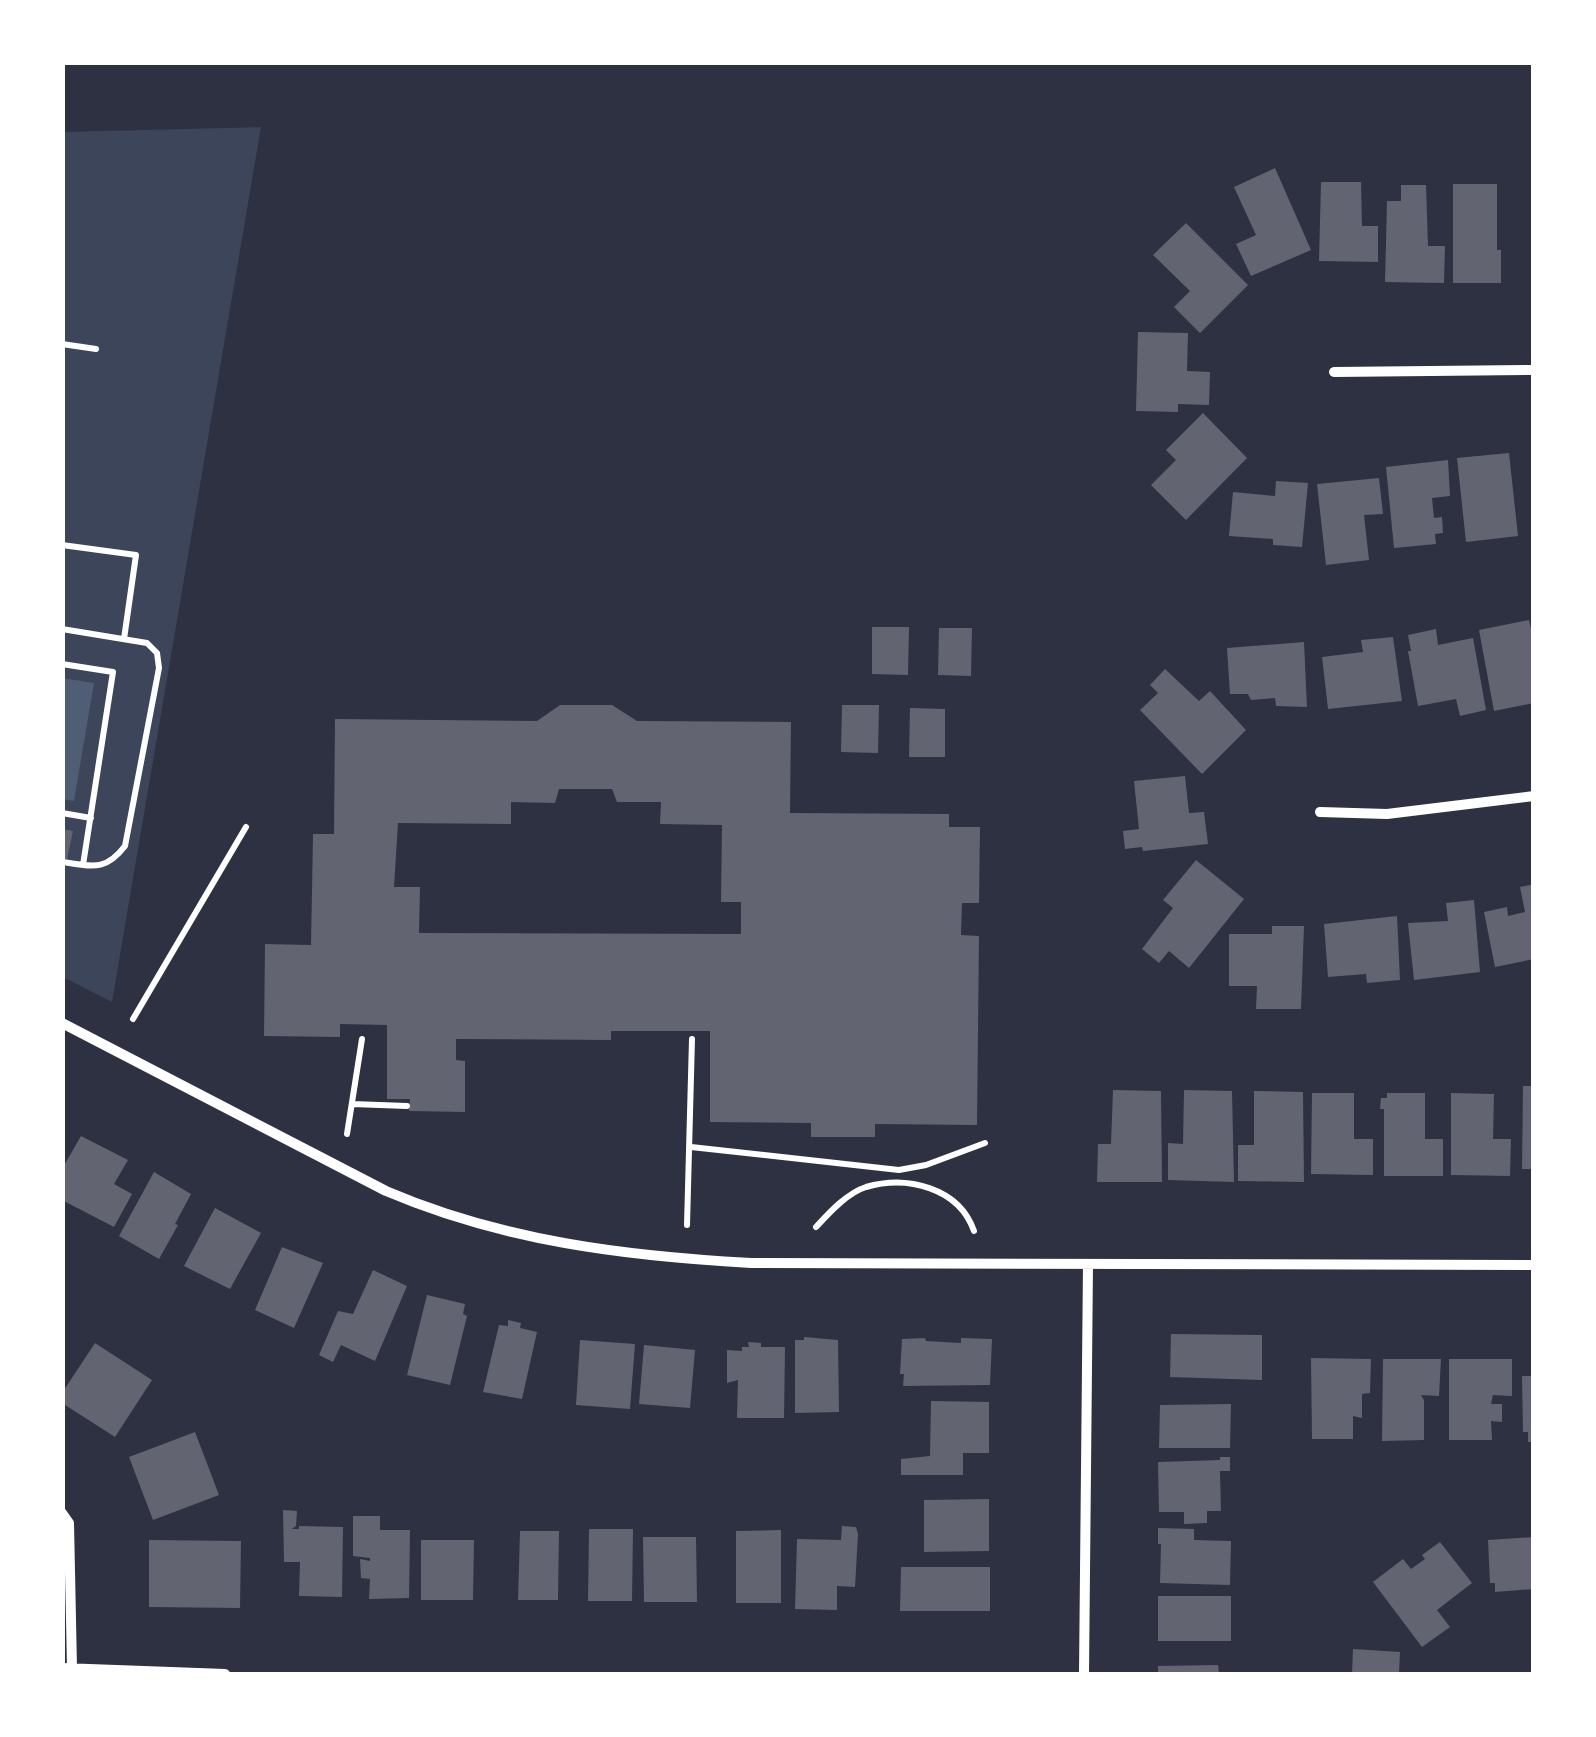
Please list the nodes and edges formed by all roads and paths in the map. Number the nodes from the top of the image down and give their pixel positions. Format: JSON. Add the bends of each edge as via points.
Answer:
{"nodes":[{"id":1,"x":62,"y":344,"type":"edge"},
{"id":2,"x":96,"y":349,"type":"dead end"},
{"id":3,"x":1534,"y":370,"type":"edge"},
{"id":4,"x":1334,"y":372,"type":"dead end"},
{"id":5,"x":62,"y":546,"type":"edge"},
{"id":6,"x":62,"y":629,"type":"edge"},
{"id":7,"x":124,"y":639,"type":"junction"},
{"id":8,"x":62,"y":664,"type":"edge"},
{"id":9,"x":1534,"y":796,"type":"edge"},
{"id":10,"x":1320,"y":812,"type":"dead end"},
{"id":11,"x":62,"y":814,"type":"edge"},
{"id":12,"x":90,"y":818,"type":"junction"},
{"id":13,"x":246,"y":828,"type":"dead end"},
{"id":14,"x":62,"y":862,"type":"edge"},
{"id":15,"x":83,"y":865,"type":"junction"},
{"id":16,"x":133,"y":1019,"type":"dead end"},
{"id":17,"x":62,"y":1023,"type":"edge"},
{"id":18,"x":362,"y":1039,"type":"dead end"},
{"id":19,"x":692,"y":1039,"type":"dead end"},
{"id":20,"x":352,"y":1104,"type":"junction"},
{"id":21,"x":407,"y":1106,"type":"dead end"},
{"id":22,"x":347,"y":1134,"type":"dead end"},
{"id":23,"x":985,"y":1144,"type":"dead end"},
{"id":24,"x":691,"y":1148,"type":"junction"},
{"id":25,"x":899,"y":1170,"type":"junction"},
{"id":26,"x":900,"y":1183,"type":"junction"},
{"id":27,"x":687,"y":1225,"type":"dead end"},
{"id":28,"x":816,"y":1227,"type":"dead end"},
{"id":29,"x":974,"y":1231,"type":"dead end"},
{"id":30,"x":1088,"y":1264,"type":"junction"},
{"id":31,"x":1534,"y":1265,"type":"edge"},
{"id":32,"x":62,"y":1513,"type":"edge"},
{"id":33,"x":67,"y":1668,"type":"edge"},
{"id":34,"x":226,"y":1674,"type":"edge"},
{"id":35,"x":1084,"y":1674,"type":"edge"}],
"edges":[{"from":1,"to":2,"type":"path"},
{"from":3,"to":4,"type":"street"},
{"from":5,"to":7,"type":"path","via":[[136,555]]},
{"from":6,"to":7,"type":"path"},
{"from":7,"to":15,"type":"path","via":[[147,643],[158,668],[125,846],[113,862]]},
{"from":8,"to":12,"type":"path","via":[[113,672]]},
{"from":9,"to":10,"type":"street","via":[[1387,814]]},
{"from":11,"to":12,"type":"path"},
{"from":12,"to":15,"type":"path"},
{"from":13,"to":16,"type":"path"},
{"from":14,"to":15,"type":"path"},
{"from":17,"to":30,"type":"street","via":[[386,1192],[499,1231],[661,1258]]},
{"from":18,"to":20,"type":"path"},
{"from":19,"to":24,"type":"path"},
{"from":20,"to":21,"type":"path"},
{"from":20,"to":22,"type":"path"},
{"from":23,"to":25,"type":"path"},
{"from":24,"to":25,"type":"path"},
{"from":24,"to":27,"type":"path"},
{"from":25,"to":26,"type":"path"},
{"from":26,"to":28,"type":"path","via":[[863,1188]]},
{"from":26,"to":29,"type":"path","via":[[934,1188],[967,1211]]},
{"from":30,"to":31,"type":"street"},
{"from":30,"to":35,"type":"street"},
{"from":32,"to":33,"type":"street","via":[[68,1523]]},
{"from":33,"to":34,"type":"street"}]}
